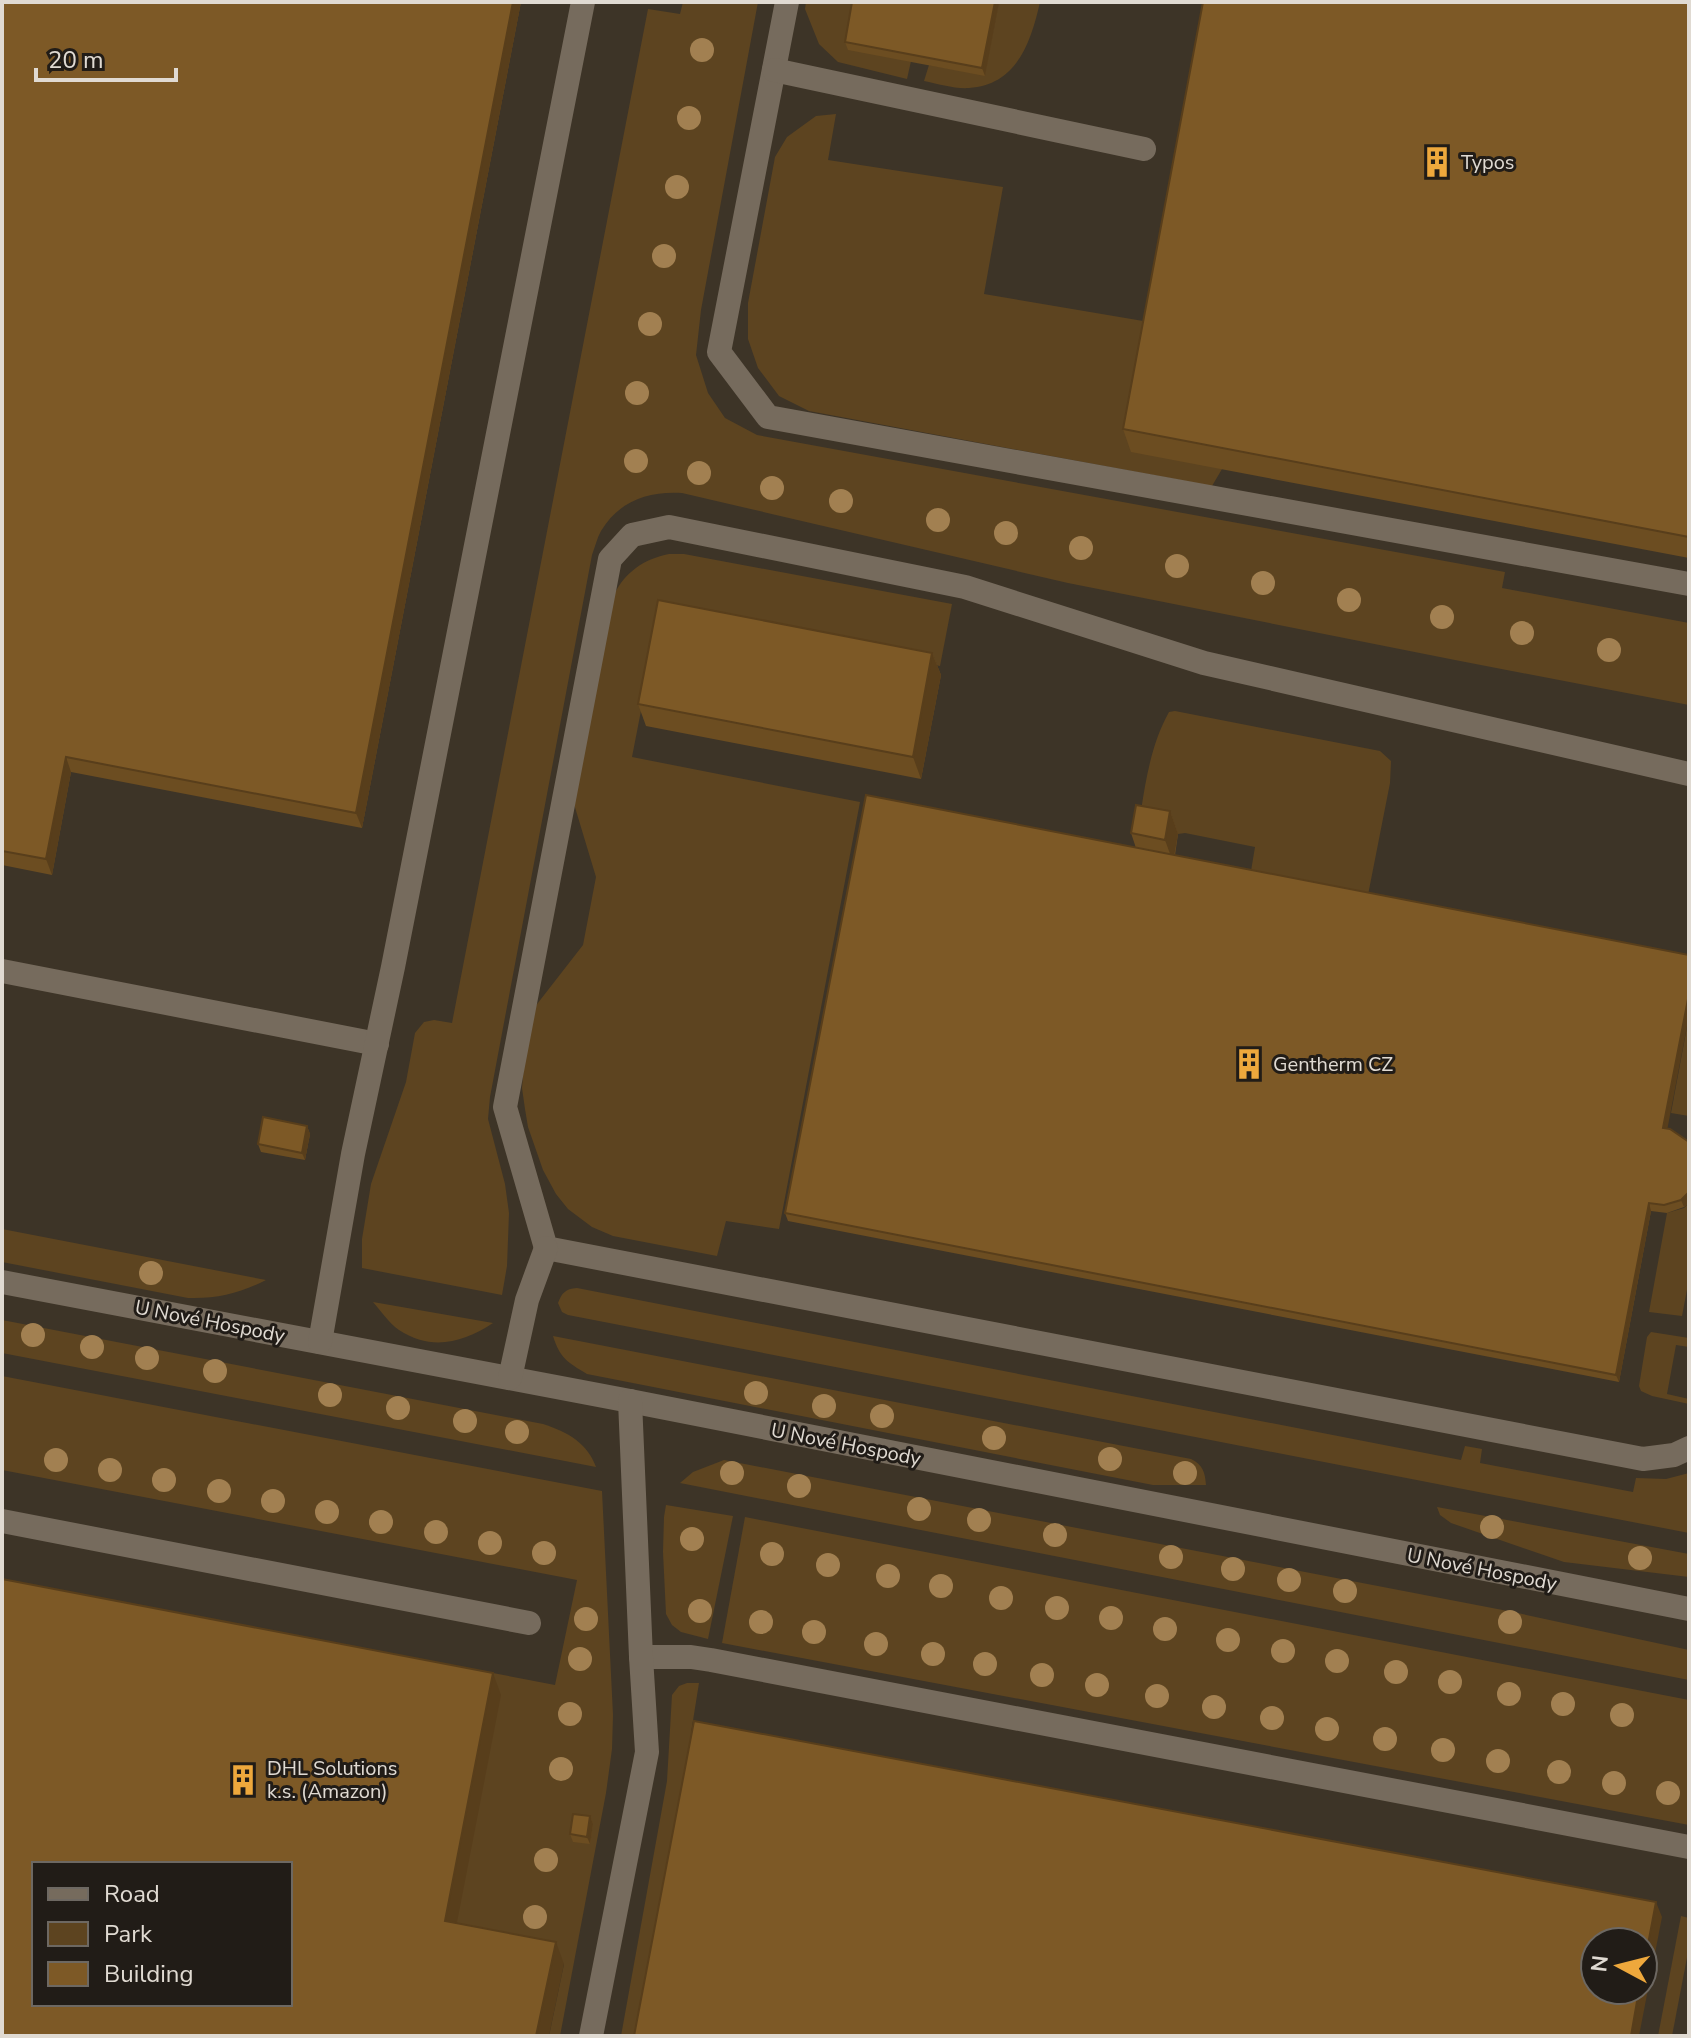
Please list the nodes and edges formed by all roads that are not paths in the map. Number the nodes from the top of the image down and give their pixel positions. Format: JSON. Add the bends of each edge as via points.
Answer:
{"nodes":[{"id":1,"x":583,"y":2,"type":"edge"},
{"id":2,"x":787,"y":2,"type":"edge"},
{"id":3,"x":774,"y":70,"type":"junction"},
{"id":4,"x":1144,"y":149,"type":"dead end"},
{"id":5,"x":1689,"y":584,"type":"edge"},
{"id":6,"x":1689,"y":774,"type":"edge"},
{"id":7,"x":2,"y":971,"type":"edge"},
{"id":8,"x":377,"y":1044,"type":"junction"},
{"id":9,"x":546,"y":1248,"type":"junction"},
{"id":10,"x":2,"y":1282,"type":"edge"},
{"id":11,"x":320,"y":1342,"type":"junction"},
{"id":12,"x":510,"y":1378,"type":"junction"},
{"id":13,"x":630,"y":1401,"type":"junction"},
{"id":14,"x":1689,"y":1448,"type":"edge"},
{"id":15,"x":2,"y":1521,"type":"edge"},
{"id":16,"x":1689,"y":1609,"type":"edge"},
{"id":17,"x":529,"y":1623,"type":"dead end"},
{"id":18,"x":641,"y":1657,"type":"junction"},
{"id":19,"x":1689,"y":1847,"type":"edge"},
{"id":20,"x":591,"y":2036,"type":"edge"}],
"edges":[{"from":1,"to":8,"type":"street"},
{"from":2,"to":3,"type":"street"},
{"from":3,"to":4,"type":"street"},
{"from":3,"to":5,"type":"street","via":[[719,352],[768,417]]},
{"from":6,"to":9,"type":"street","via":[[1204,663],[965,587],[669,527],[632,535],[610,559],[505,1107]]},
{"from":7,"to":8,"type":"street"},
{"from":8,"to":11,"type":"street"},
{"from":9,"to":12,"type":"street","via":[[527,1300]]},
{"from":9,"to":14,"type":"street","via":[[1643,1459]]},
{"from":10,"to":11,"type":"street","name":"U Nové Hospody"},
{"from":11,"to":12,"type":"street","name":"U Nové Hospody"},
{"from":12,"to":13,"type":"street","name":"U Nové Hospody"},
{"from":13,"to":16,"type":"street","name":"U Nové Hospody"},
{"from":13,"to":18,"type":"street"},
{"from":15,"to":17,"type":"street"},
{"from":18,"to":19,"type":"street","via":[[711,1660]]},
{"from":18,"to":20,"type":"street","via":[[647,1752]]}]}
